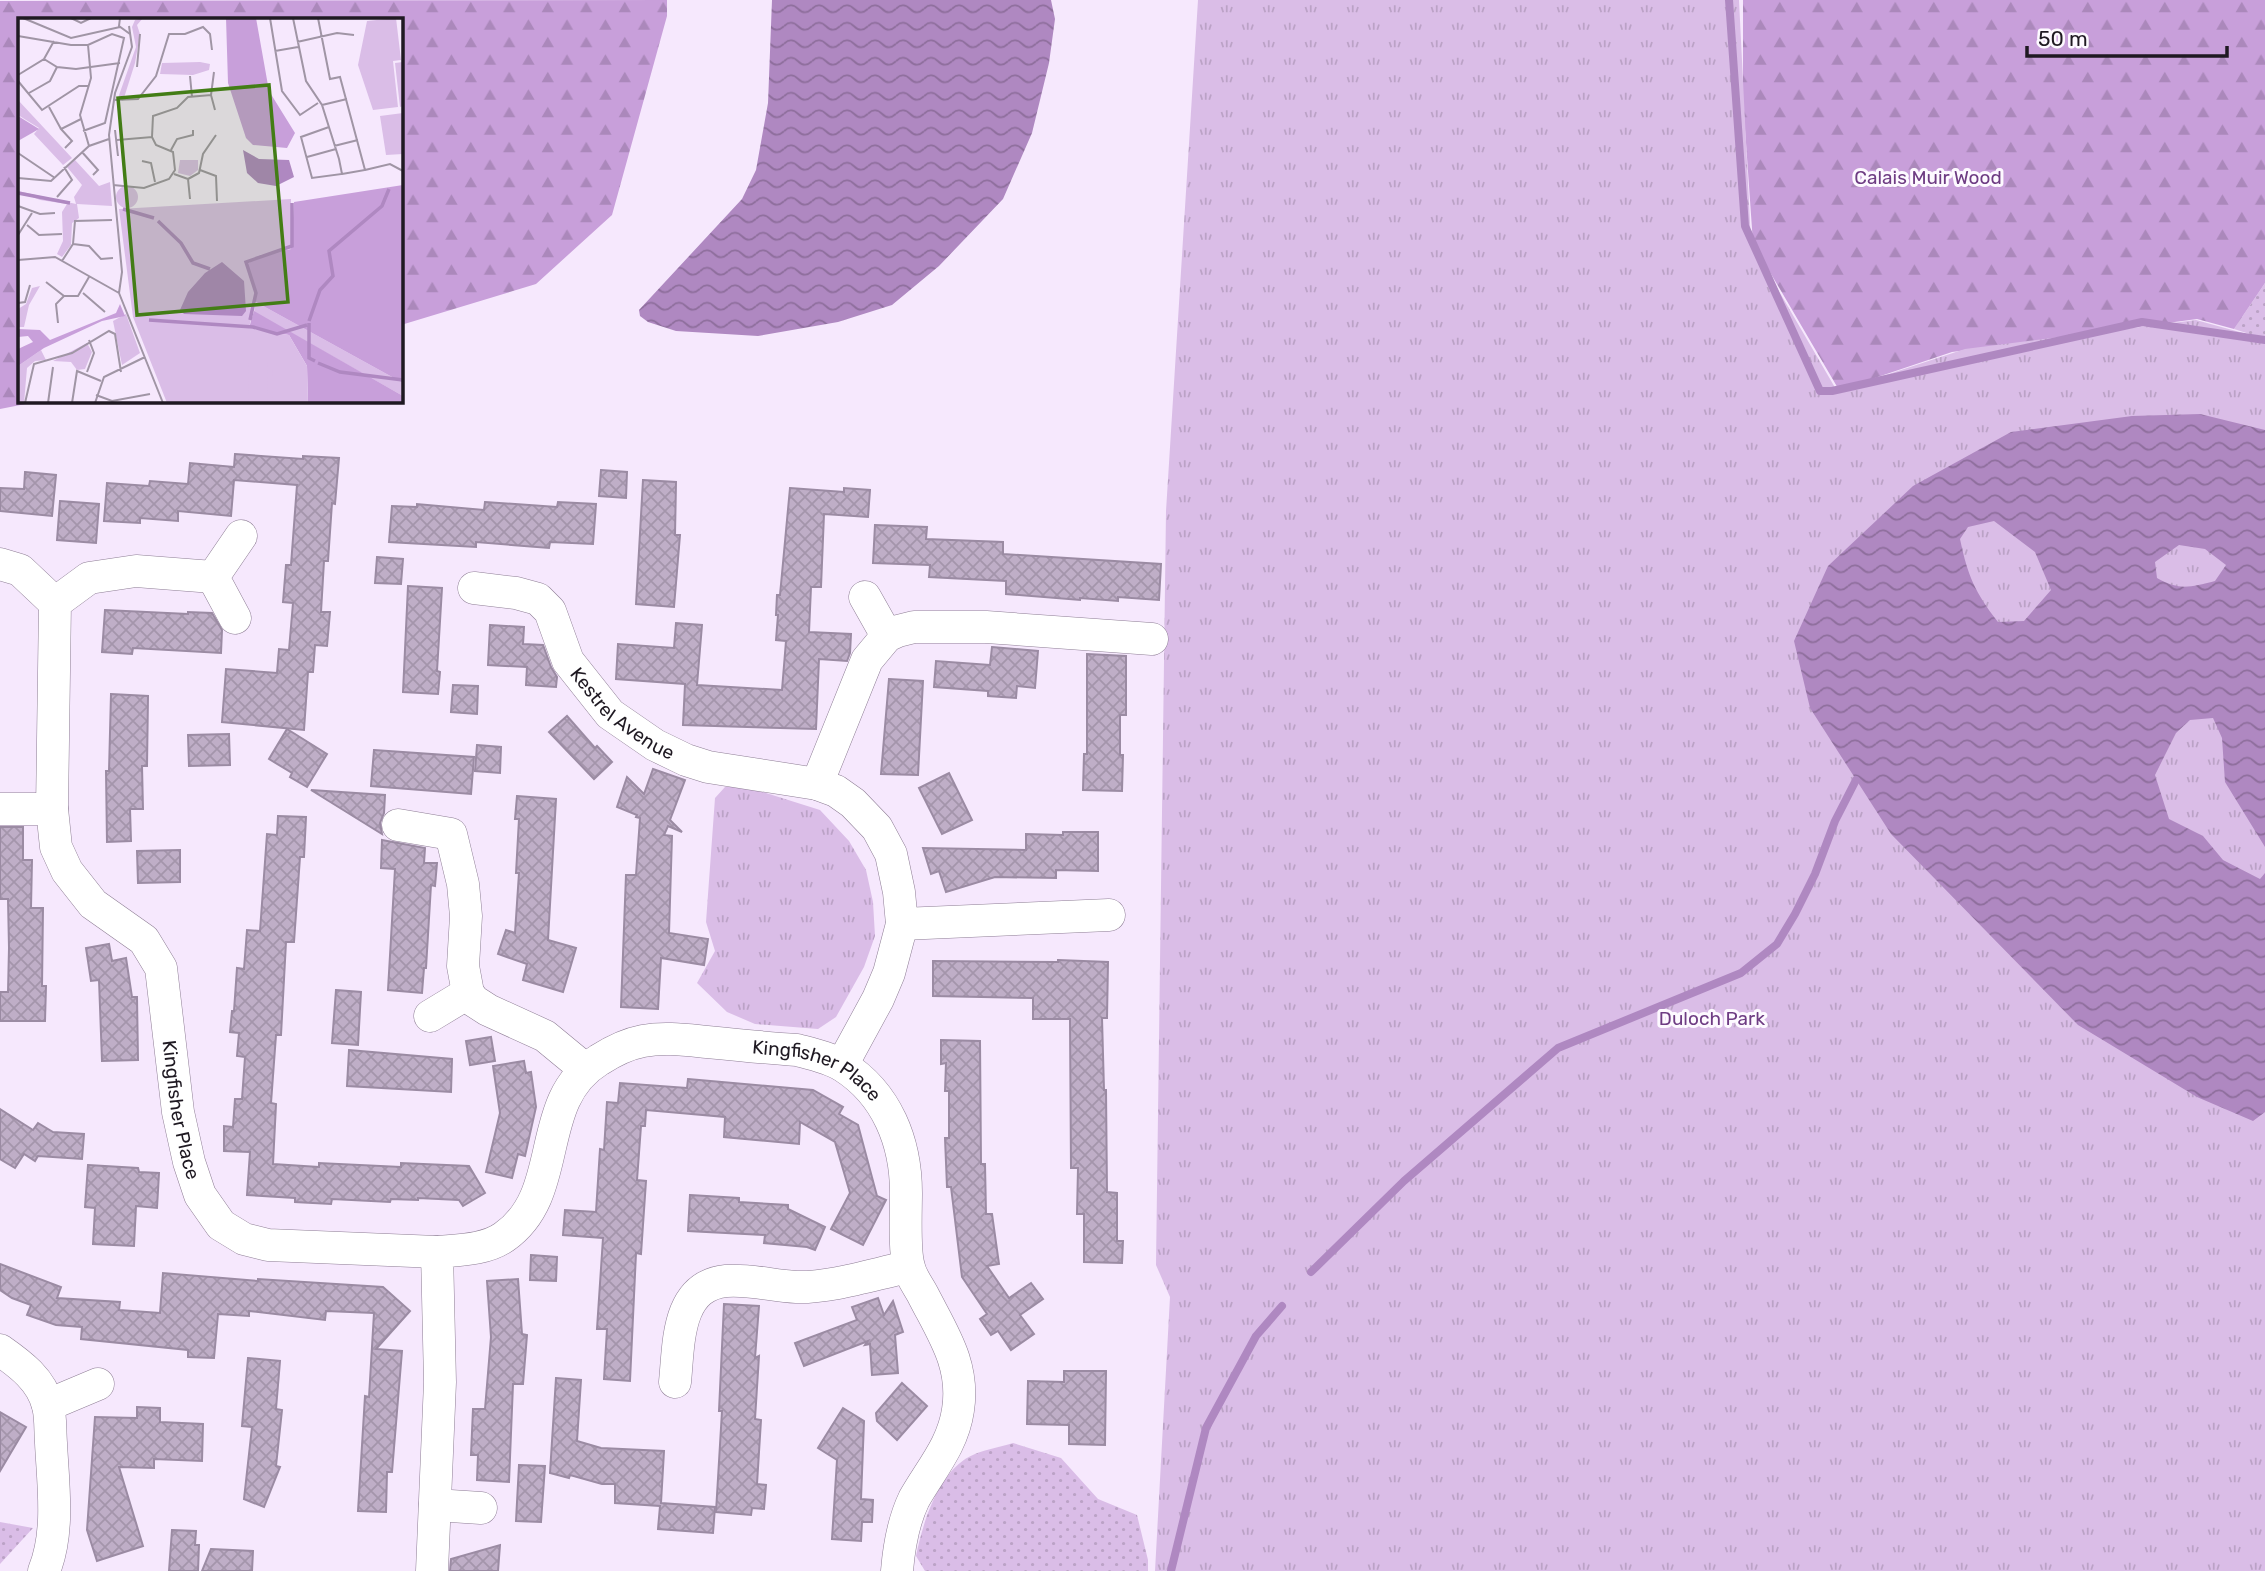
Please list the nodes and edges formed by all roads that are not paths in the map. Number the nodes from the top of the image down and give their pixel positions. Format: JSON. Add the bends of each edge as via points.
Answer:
{"nodes":[{"id":1,"x":241,"y":536,"type":"dead end"},
{"id":2,"x":0,"y":564,"type":"edge"},
{"id":3,"x":212,"y":577,"type":"junction"},
{"id":4,"x":474,"y":588,"type":"dead end"},
{"id":5,"x":865,"y":597,"type":"dead end"},
{"id":6,"x":55,"y":603,"type":"junction"},
{"id":7,"x":235,"y":618,"type":"dead end"},
{"id":8,"x":887,"y":636,"type":"junction"},
{"id":9,"x":1152,"y":639,"type":"dead end"},
{"id":10,"x":817,"y":784,"type":"junction"},
{"id":11,"x":0,"y":809,"type":"edge"},
{"id":12,"x":52,"y":809,"type":"junction"},
{"id":13,"x":397,"y":825,"type":"dead end"},
{"id":14,"x":1109,"y":915,"type":"dead end"},
{"id":15,"x":902,"y":924,"type":"junction"},
{"id":16,"x":468,"y":993,"type":"junction"},
{"id":17,"x":430,"y":1016,"type":"dead end"},
{"id":18,"x":842,"y":1065,"type":"junction"},
{"id":19,"x":585,"y":1069,"type":"junction"},
{"id":20,"x":437,"y":1252,"type":"junction"},
{"id":21,"x":908,"y":1267,"type":"junction"},
{"id":22,"x":0,"y":1350,"type":"edge"},
{"id":23,"x":675,"y":1382,"type":"dead end"},
{"id":24,"x":98,"y":1384,"type":"dead end"},
{"id":25,"x":48,"y":1405,"type":"junction"},
{"id":26,"x":435,"y":1505,"type":"junction"},
{"id":27,"x":481,"y":1508,"type":"dead end"},
{"id":28,"x":44,"y":1571,"type":"edge"},
{"id":29,"x":432,"y":1571,"type":"edge"},
{"id":30,"x":897,"y":1571,"type":"edge"}],
"edges":[{"from":1,"to":3,"type":"street"},
{"from":2,"to":6,"type":"street","via":[[20,570]]},
{"from":3,"to":6,"type":"street","via":[[136,571],[89,578]]},
{"from":3,"to":7,"type":"street"},
{"from":4,"to":10,"type":"street","name":"Kestrel Avenue","via":[[538,598],[550,611],[568,662],[610,714],[655,745],[708,767]]},
{"from":5,"to":8,"type":"street"},
{"from":6,"to":12,"type":"street","name":"Kingfisher Place"},
{"from":8,"to":9,"type":"street","via":[[914,627],[938,627]]},
{"from":8,"to":10,"type":"street","via":[[867,660]]},
{"from":10,"to":15,"type":"street","name":"Kestrel Avenue","via":[[853,803],[877,828],[891,854]]},
{"from":11,"to":12,"type":"street"},
{"from":12,"to":20,"type":"street","name":"Kingfisher Place","via":[[55,847],[67,872],[93,904],[144,940],[161,968],[178,1112],[189,1162],[200,1195],[221,1226],[268,1245]]},
{"from":13,"to":16,"type":"street","via":[[451,834],[465,900],[463,966]]},
{"from":14,"to":15,"type":"street"},
{"from":15,"to":18,"type":"street","name":"Kestrel Avenue","via":[[878,999]]},
{"from":16,"to":17,"type":"street"},
{"from":16,"to":19,"type":"street","via":[[488,1010],[545,1036]]},
{"from":18,"to":19,"type":"street","name":"Kingfisher Place","via":[[797,1050],[670,1039],[615,1050]]},
{"from":18,"to":21,"type":"street","name":"Kingfisher Place","via":[[889,1114],[901,1143]]},
{"from":19,"to":20,"type":"street","name":"Kingfisher Place","via":[[557,1115],[536,1200],[521,1222],[503,1238],[474,1248]]},
{"from":20,"to":26,"type":"street","via":[[440,1382]]},
{"from":21,"to":23,"type":"street","via":[[816,1286],[724,1281],[706,1287],[689,1302],[680,1327]]},
{"from":21,"to":30,"type":"street","name":"Kingfisher Place","via":[[950,1349],[961,1385],[956,1426],[948,1446],[903,1525]]},
{"from":22,"to":25,"type":"street","via":[[25,1368]]},
{"from":24,"to":25,"type":"street"},
{"from":25,"to":28,"type":"street","via":[[53,1523]]},
{"from":26,"to":27,"type":"street"},
{"from":26,"to":29,"type":"street"}]}
